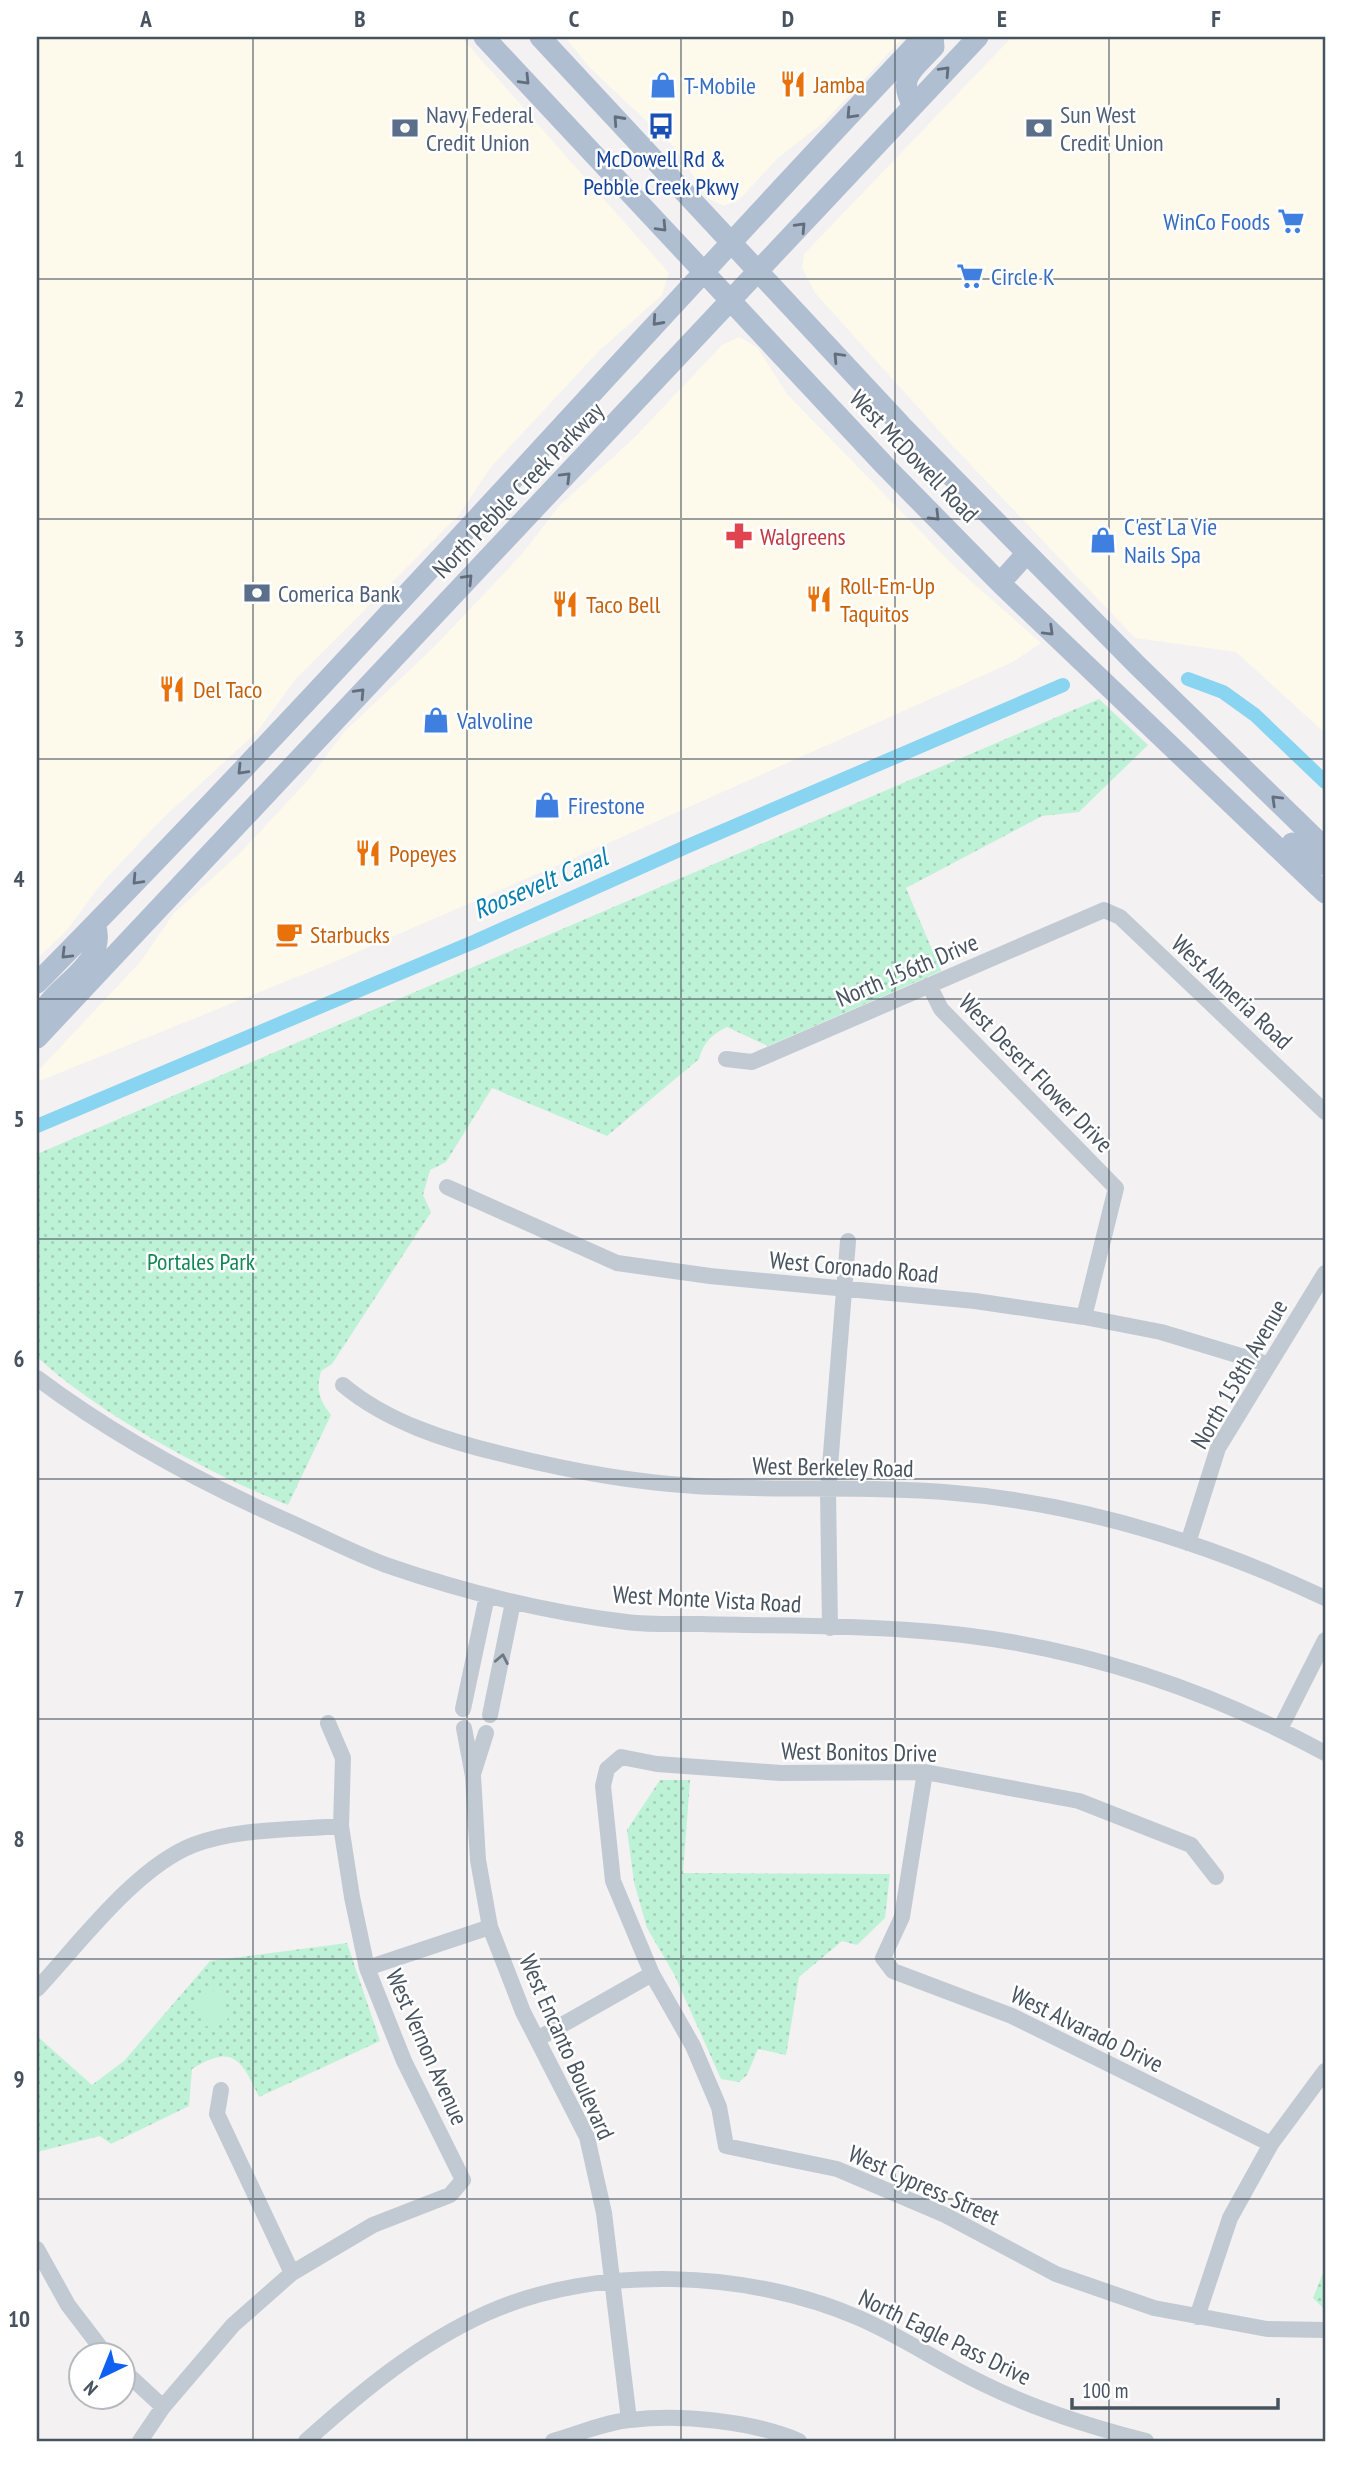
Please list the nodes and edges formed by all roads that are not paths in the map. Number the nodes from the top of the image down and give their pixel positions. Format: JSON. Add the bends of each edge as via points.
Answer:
{"nodes":[{"id":1,"x":484,"y":37,"type":"edge"},
{"id":2,"x":923,"y":37,"type":"edge"},
{"id":3,"x":933,"y":37,"type":"edge"},
{"id":4,"x":978,"y":37,"type":"edge"},
{"id":5,"x":539,"y":39,"type":"edge"},
{"id":6,"x":913,"y":106,"type":"junction"},
{"id":7,"x":731,"y":242,"type":"junction"},
{"id":8,"x":703,"y":270,"type":"junction"},
{"id":9,"x":759,"y":272,"type":"junction"},
{"id":10,"x":733,"y":301,"type":"junction"},
{"id":11,"x":1027,"y":554,"type":"junction"},
{"id":12,"x":1000,"y":583,"type":"junction"},
{"id":13,"x":1202,"y":778,"type":"junction"},
{"id":14,"x":1325,"y":848,"type":"edge"},
{"id":15,"x":1325,"y":865,"type":"edge"},
{"id":16,"x":1325,"y":893,"type":"edge"},
{"id":17,"x":1104,"y":910,"type":"joint"},
{"id":18,"x":96,"y":924,"type":"junction"},
{"id":19,"x":37,"y":983,"type":"edge"},
{"id":20,"x":929,"y":985,"type":"junction"},
{"id":21,"x":37,"y":1032,"type":"edge"},
{"id":22,"x":37,"y":1038,"type":"edge"},
{"id":23,"x":726,"y":1059,"type":"dead end"},
{"id":24,"x":1325,"y":1112,"type":"edge"},
{"id":25,"x":447,"y":1187,"type":"dead end"},
{"id":26,"x":848,"y":1241,"type":"dead end"},
{"id":27,"x":1325,"y":1273,"type":"edge"},
{"id":28,"x":844,"y":1289,"type":"junction"},
{"id":29,"x":1084,"y":1317,"type":"junction"},
{"id":30,"x":1267,"y":1364,"type":"junction"},
{"id":31,"x":37,"y":1378,"type":"edge"},
{"id":32,"x":343,"y":1385,"type":"dead end"},
{"id":33,"x":828,"y":1491,"type":"junction"},
{"id":34,"x":1188,"y":1542,"type":"junction"},
{"id":35,"x":487,"y":1596,"type":"junction"},
{"id":36,"x":1325,"y":1598,"type":"edge"},
{"id":37,"x":513,"y":1602,"type":"junction"},
{"id":38,"x":830,"y":1628,"type":"junction"},
{"id":39,"x":1325,"y":1640,"type":"edge"},
{"id":40,"x":328,"y":1723,"type":"dead end"},
{"id":41,"x":464,"y":1728,"type":"dead end"},
{"id":42,"x":1280,"y":1728,"type":"junction"},
{"id":43,"x":486,"y":1733,"type":"dead end"},
{"id":44,"x":1325,"y":1753,"type":"edge"},
{"id":45,"x":607,"y":1769,"type":"joint"},
{"id":46,"x":925,"y":1772,"type":"junction"},
{"id":47,"x":472,"y":1776,"type":"junction"},
{"id":48,"x":341,"y":1826,"type":"junction"},
{"id":49,"x":1216,"y":1877,"type":"dead end"},
{"id":50,"x":490,"y":1927,"type":"junction"},
{"id":51,"x":367,"y":1968,"type":"junction"},
{"id":52,"x":652,"y":1974,"type":"junction"},
{"id":53,"x":37,"y":1989,"type":"edge"},
{"id":54,"x":539,"y":2038,"type":"junction"},
{"id":55,"x":1325,"y":2071,"type":"edge"},
{"id":56,"x":221,"y":2090,"type":"dead end"},
{"id":57,"x":1271,"y":2144,"type":"junction"},
{"id":58,"x":37,"y":2249,"type":"edge"},
{"id":59,"x":292,"y":2273,"type":"junction"},
{"id":60,"x":614,"y":2282,"type":"junction"},
{"id":61,"x":1197,"y":2317,"type":"junction"},
{"id":62,"x":1325,"y":2330,"type":"edge"},
{"id":63,"x":96,"y":2342,"type":"edge"},
{"id":64,"x":136,"y":2382,"type":"edge"},
{"id":65,"x":163,"y":2406,"type":"junction"},
{"id":66,"x":629,"y":2420,"type":"junction"},
{"id":67,"x":140,"y":2441,"type":"edge"},
{"id":68,"x":306,"y":2441,"type":"edge"},
{"id":69,"x":553,"y":2441,"type":"edge"},
{"id":70,"x":799,"y":2441,"type":"edge"},
{"id":71,"x":1146,"y":2441,"type":"edge"}],
"edges":[{"from":1,"to":8,"type":"main road","name":"West McDowell Road","one_way":true},
{"from":2,"to":7,"type":"main road","name":"North Pebble Creek Parkway","one_way":true},
{"from":3,"to":6,"type":"main road","via":[[934,47],[904,84]]},
{"from":6,"to":4,"type":"main road","name":"North Pebble Creek Parkway","one_way":true},
{"from":7,"to":5,"type":"main road","name":"West McDowell Road","one_way":true},
{"from":9,"to":6,"type":"main road","name":"North Pebble Creek Parkway","one_way":true},
{"from":7,"to":8,"type":"main road","name":"North Pebble Creek Parkway"},
{"from":7,"to":9,"type":"main road","name":"West McDowell Road"},
{"from":8,"to":10,"type":"main road","name":"West McDowell Road"},
{"from":8,"to":18,"type":"main road","name":"North Pebble Creek Parkway","one_way":true,"via":[[311,699]]},
{"from":9,"to":10,"type":"main road","name":"North Pebble Creek Parkway"},
{"from":11,"to":9,"type":"main road","name":"West McDowell Road","one_way":true},
{"from":10,"to":12,"type":"main road","name":"West McDowell Road","one_way":true},
{"from":22,"to":10,"type":"main road","name":"North Pebble Creek Parkway","one_way":true},
{"from":11,"to":12,"type":"main road"},
{"from":14,"to":11,"type":"main road","name":"West McDowell Road","one_way":true},
{"from":12,"to":13,"type":"main road","name":"West McDowell Road","one_way":true},
{"from":13,"to":15,"type":"main road","via":[[1228,782],[1310,859]]},
{"from":13,"to":16,"type":"main road","name":"West McDowell Road"},
{"from":17,"to":20,"type":"street","name":"North 156th Drive"},
{"from":17,"to":24,"type":"street","name":"West Almeria Road","via":[[1120,917]]},
{"from":18,"to":19,"type":"main road","name":"North Pebble Creek Parkway","one_way":true},
{"from":18,"to":21,"type":"main road","via":[[99,942],[94,954],[45,1007]]},
{"from":20,"to":23,"type":"street","name":"North 156th Drive","via":[[752,1062]]},
{"from":20,"to":29,"type":"street","name":"West Desert Flower Drive","via":[[940,1009],[1116,1188]]},
{"from":25,"to":28,"type":"street","name":"West Coronado Road","via":[[617,1263]]},
{"from":26,"to":28,"type":"street"},
{"from":27,"to":30,"type":"street","name":"North 158th Avenue"},
{"from":28,"to":29,"type":"street","name":"West Coronado Road"},
{"from":28,"to":33,"type":"street"},
{"from":29,"to":30,"type":"street","name":"West Coronado Road","via":[[1161,1332]]},
{"from":30,"to":34,"type":"street","name":"North 158th Avenue","via":[[1218,1448]]},
{"from":31,"to":35,"type":"street","name":"West Monte Vista Road","via":[[135,1445],[217,1490],[384,1564]]},
{"from":32,"to":33,"type":"street","name":"West Berkeley Road","via":[[367,1405],[462,1444],[568,1470],[696,1486]]},
{"from":33,"to":34,"type":"street","name":"West Berkeley Road","via":[[943,1492],[1003,1500]]},
{"from":33,"to":38,"type":"street"},
{"from":34,"to":36,"type":"street","name":"West Berkeley Road"},
{"from":35,"to":37,"type":"street","name":"West Monte Vista Road"},
{"from":35,"to":37,"type":"street","one_way":true,"via":[[465,1702],[492,1708]]},
{"from":37,"to":38,"type":"street","name":"West Monte Vista Road","via":[[629,1622]]},
{"from":38,"to":42,"type":"street","name":"West Monte Vista Road","via":[[969,1635],[1052,1648],[1126,1668]]},
{"from":39,"to":42,"type":"street"},
{"from":40,"to":48,"type":"street","name":"West Vernon Avenue","via":[[344,1758]]},
{"from":41,"to":47,"type":"street","name":"West Encanto Boulevard"},
{"from":42,"to":44,"type":"street","name":"West Monte Vista Road"},
{"from":43,"to":47,"type":"street","name":"West Encanto Boulevard"},
{"from":45,"to":46,"type":"street","name":"West Bonitos Drive","via":[[621,1757],[781,1773]]},
{"from":45,"to":52,"type":"street","name":"West Cypress Street","via":[[603,1786],[613,1881]]},
{"from":46,"to":49,"type":"street","name":"West Bonitos Drive","via":[[1079,1801],[1191,1845]]},
{"from":46,"to":57,"type":"street","name":"West Alvarado Drive","via":[[902,1917],[883,1958],[893,1971],[1012,2017]]},
{"from":47,"to":50,"type":"street","name":"West Encanto Boulevard","via":[[478,1860]]},
{"from":48,"to":51,"type":"street","name":"West Vernon Avenue"},
{"from":48,"to":53,"type":"street","via":[[231,1836],[194,1845],[162,1861]]},
{"from":50,"to":51,"type":"street"},
{"from":50,"to":54,"type":"street","name":"West Encanto Boulevard","via":[[523,2012]]},
{"from":51,"to":59,"type":"street","name":"West Vernon Avenue","via":[[404,2061],[463,2180],[450,2195],[373,2225]]},
{"from":52,"to":54,"type":"street"},
{"from":52,"to":61,"type":"street","name":"West Cypress Street","via":[[693,2046],[714,2095],[726,2146],[837,2169],[945,2215],[1056,2274],[1154,2308]]},
{"from":54,"to":60,"type":"street","name":"West Encanto Boulevard","via":[[587,2137]]},
{"from":55,"to":57,"type":"street"},
{"from":56,"to":59,"type":"street","via":[[217,2114]]},
{"from":57,"to":61,"type":"street","via":[[1230,2218]]},
{"from":58,"to":63,"type":"street","via":[[68,2305]]},
{"from":59,"to":65,"type":"street","via":[[233,2325]]},
{"from":60,"to":66,"type":"street","name":"West Encanto Boulevard"},
{"from":60,"to":68,"type":"street","name":"North Eagle Pass Drive","via":[[549,2293],[488,2313],[426,2346],[368,2386]]},
{"from":60,"to":71,"type":"street","name":"North Eagle Pass Drive","via":[[683,2279],[766,2288],[858,2318],[987,2386],[1077,2423]]},
{"from":61,"to":62,"type":"street","name":"West Cypress Street","via":[[1267,2329]]},
{"from":64,"to":65,"type":"street"},
{"from":65,"to":67,"type":"street"},
{"from":66,"to":69,"type":"street"},
{"from":66,"to":70,"type":"street","via":[[701,2418]]}]}
